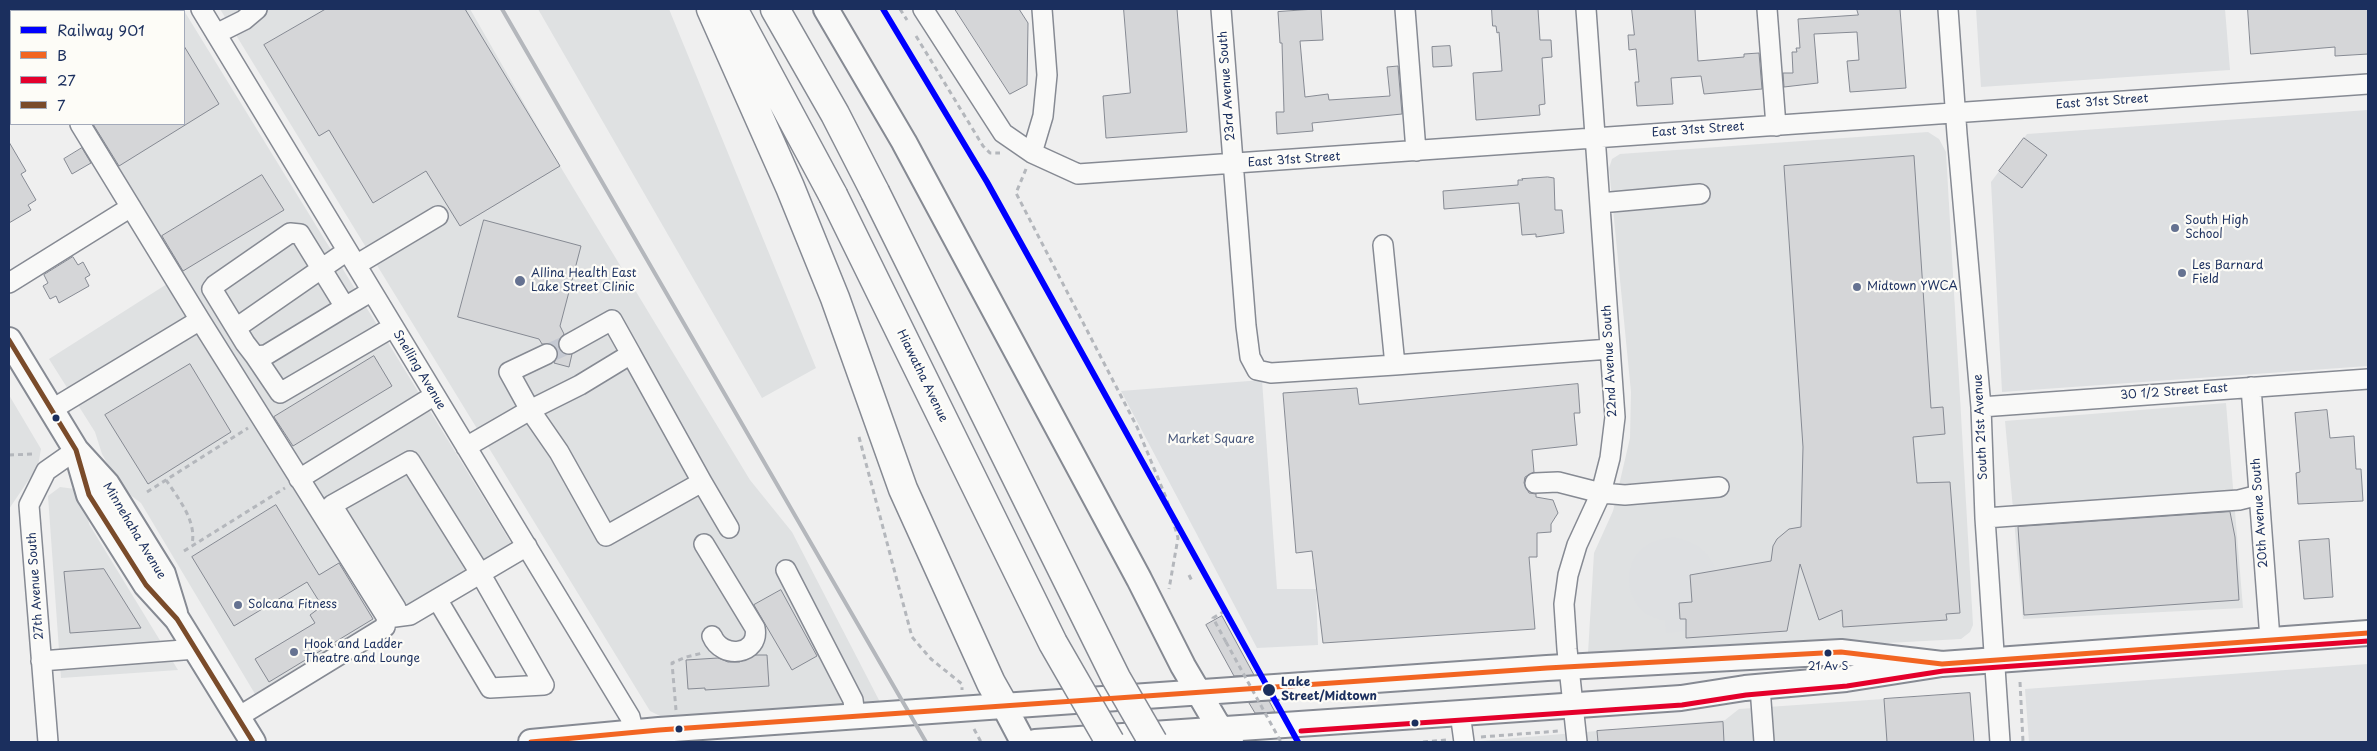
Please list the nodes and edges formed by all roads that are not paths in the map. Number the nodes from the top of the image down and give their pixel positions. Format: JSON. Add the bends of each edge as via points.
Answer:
{"nodes":[{"id":1,"x":201,"y":9,"type":"edge"},
{"id":2,"x":257,"y":9,"type":"edge"},
{"id":3,"x":711,"y":9,"type":"edge"},
{"id":4,"x":733,"y":9,"type":"edge"},
{"id":5,"x":775,"y":9,"type":"edge"},
{"id":6,"x":826,"y":9,"type":"edge"},
{"id":7,"x":923,"y":9,"type":"edge"},
{"id":8,"x":1045,"y":9,"type":"edge"},
{"id":9,"x":1221,"y":9,"type":"edge"},
{"id":10,"x":1405,"y":9,"type":"edge"},
{"id":11,"x":1586,"y":9,"type":"edge"},
{"id":12,"x":1768,"y":9,"type":"edge"},
{"id":13,"x":1948,"y":9,"type":"edge"},
{"id":14,"x":216,"y":34,"type":"junction"},
{"id":15,"x":2368,"y":84,"type":"edge"},
{"id":16,"x":1955,"y":112,"type":"junction"},
{"id":17,"x":81,"y":125,"type":"edge"},
{"id":18,"x":1776,"y":126,"type":"junction"},
{"id":19,"x":1596,"y":139,"type":"junction"},
{"id":20,"x":1416,"y":151,"type":"junction"},
{"id":21,"x":1032,"y":154,"type":"junction"},
{"id":22,"x":1233,"y":164,"type":"junction"},
{"id":23,"x":1700,"y":194,"type":"dead end"},
{"id":24,"x":1600,"y":204,"type":"junction"},
{"id":25,"x":131,"y":207,"type":"junction"},
{"id":26,"x":438,"y":216,"type":"dead end"},
{"id":27,"x":1383,"y":246,"type":"dead end"},
{"id":28,"x":352,"y":258,"type":"junction"},
{"id":29,"x":321,"y":268,"type":"junction"},
{"id":30,"x":9,"y":283,"type":"edge"},
{"id":31,"x":372,"y":291,"type":"junction"},
{"id":32,"x":345,"y":307,"type":"junction"},
{"id":33,"x":200,"y":320,"type":"junction"},
{"id":34,"x":393,"y":327,"type":"junction"},
{"id":35,"x":236,"y":328,"type":"junction"},
{"id":36,"x":9,"y":340,"type":"edge"},
{"id":37,"x":569,"y":344,"type":"tunnel mouth"},
{"id":38,"x":1610,"y":348,"type":"junction"},
{"id":39,"x":548,"y":354,"type":"tunnel mouth"},
{"id":40,"x":631,"y":354,"type":"junction"},
{"id":41,"x":255,"y":356,"type":"junction"},
{"id":42,"x":15,"y":364,"type":"edge"},
{"id":43,"x":1395,"y":365,"type":"junction"},
{"id":44,"x":2368,"y":379,"type":"edge"},
{"id":45,"x":2251,"y":387,"type":"junction"},
{"id":46,"x":435,"y":395,"type":"junction"},
{"id":47,"x":1981,"y":408,"type":"junction"},
{"id":48,"x":51,"y":410,"type":"junction"},
{"id":49,"x":530,"y":410,"type":"junction"},
{"id":50,"x":466,"y":446,"type":"junction"},
{"id":51,"x":76,"y":450,"type":"junction"},
{"id":52,"x":299,"y":479,"type":"junction"},
{"id":53,"x":702,"y":482,"type":"junction"},
{"id":54,"x":1535,"y":483,"type":"dead end"},
{"id":55,"x":1719,"y":488,"type":"dead end"},
{"id":56,"x":1601,"y":493,"type":"junction"},
{"id":57,"x":2259,"y":496,"type":"junction"},
{"id":58,"x":1985,"y":518,"type":"junction"},
{"id":59,"x":729,"y":528,"type":"dead end"},
{"id":60,"x":704,"y":544,"type":"dead end"},
{"id":61,"x":527,"y":546,"type":"junction"},
{"id":62,"x":786,"y":570,"type":"dead end"},
{"id":63,"x":480,"y":573,"type":"junction"},
{"id":64,"x":437,"y":599,"type":"junction"},
{"id":65,"x":391,"y":613,"type":"junction"},
{"id":66,"x":2368,"y":633,"type":"edge"},
{"id":67,"x":2270,"y":639,"type":"junction"},
{"id":68,"x":710,"y":643,"type":"road end"},
{"id":69,"x":196,"y":649,"type":"junction"},
{"id":70,"x":1996,"y":660,"type":"junction"},
{"id":71,"x":41,"y":661,"type":"junction"},
{"id":72,"x":1942,"y":664,"type":"junction"},
{"id":73,"x":1569,"y":667,"type":"junction"},
{"id":74,"x":1760,"y":687,"type":"junction"},
{"id":75,"x":1198,"y":694,"type":"junction"},
{"id":76,"x":1573,"y":705,"type":"junction"},
{"id":77,"x":1004,"y":706,"type":"junction"},
{"id":78,"x":1460,"y":713,"type":"junction"},
{"id":79,"x":854,"y":716,"type":"junction"},
{"id":80,"x":238,"y":717,"type":"junction"},
{"id":81,"x":1224,"y":736,"type":"edge"},
{"id":82,"x":636,"y":737,"type":"edge"},
{"id":83,"x":1464,"y":740,"type":"edge"},
{"id":84,"x":48,"y":742,"type":"edge"},
{"id":85,"x":253,"y":742,"type":"edge"},
{"id":86,"x":531,"y":742,"type":"edge"},
{"id":87,"x":1023,"y":742,"type":"edge"},
{"id":88,"x":1034,"y":742,"type":"edge"},
{"id":89,"x":1110,"y":742,"type":"edge"},
{"id":90,"x":1153,"y":742,"type":"edge"},
{"id":91,"x":1577,"y":742,"type":"edge"},
{"id":92,"x":1764,"y":742,"type":"edge"},
{"id":93,"x":2000,"y":742,"type":"edge"}],
"edges":[{"from":1,"to":14,"type":"street","name":"Snelling Avenue"},
{"from":2,"to":14,"type":"street","via":[[244,20]]},
{"from":3,"to":77,"type":"highway","via":[[835,298],[903,490],[986,674]]},
{"from":4,"to":89,"type":"highway","name":"Hiawatha Avenue","bridge":true,"via":[[833,195],[1053,643]]},
{"from":5,"to":90,"type":"highway","bridge":true,"via":[[835,114],[1116,678]]},
{"from":6,"to":75,"type":"main road","via":[[908,151]]},
{"from":7,"to":21,"type":"street","name":"East 31st Street","via":[[1002,133]]},
{"from":8,"to":21,"type":"street","via":[[1047,75],[1043,116]]},
{"from":9,"to":22,"type":"street","name":"23rd Avenue South"},
{"from":10,"to":20,"type":"street"},
{"from":11,"to":19,"type":"street","name":"22nd Avenue South"},
{"from":12,"to":18,"type":"street"},
{"from":13,"to":16,"type":"street","name":"South 21st Avenue"},
{"from":14,"to":28,"type":"street","name":"Snelling Avenue"},
{"from":15,"to":16,"type":"street","name":"East 31st Street"},
{"from":16,"to":18,"type":"street","name":"East 31st Street"},
{"from":16,"to":47,"type":"street","name":"South 21st Avenue"},
{"from":17,"to":25,"type":"street"},
{"from":18,"to":19,"type":"street","name":"East 31st Street"},
{"from":19,"to":20,"type":"street","name":"East 31st Street"},
{"from":19,"to":24,"type":"street","name":"22nd Avenue South"},
{"from":20,"to":22,"type":"street","name":"East 31st Street"},
{"from":21,"to":22,"type":"street","name":"East 31st Street","via":[[1078,174]]},
{"from":22,"to":43,"type":"street","name":"23rd Avenue South","via":[[1246,326],[1250,357],[1257,370],[1271,373]]},
{"from":23,"to":24,"type":"street"},
{"from":24,"to":38,"type":"street","name":"22nd Avenue South"},
{"from":25,"to":30,"type":"street"},
{"from":25,"to":33,"type":"street"},
{"from":26,"to":28,"type":"street"},
{"from":27,"to":43,"type":"street"},
{"from":28,"to":29,"type":"street"},
{"from":28,"to":31,"type":"street","name":"Snelling Avenue"},
{"from":29,"to":32,"type":"street"},
{"from":29,"to":35,"type":"street"},
{"from":29,"to":35,"type":"street","via":[[300,234],[290,232],[212,289]]},
{"from":31,"to":32,"type":"street"},
{"from":31,"to":34,"type":"street","name":"Snelling Avenue"},
{"from":32,"to":41,"type":"street","via":[[266,355]]},
{"from":33,"to":48,"type":"street"},
{"from":33,"to":52,"type":"street"},
{"from":34,"to":41,"type":"street","via":[[280,393]]},
{"from":34,"to":46,"type":"street","name":"Snelling Avenue"},
{"from":35,"to":41,"type":"street"},
{"from":36,"to":42,"type":"main road","name":"Minnehaha Avenue"},
{"from":37,"to":40,"type":"street","via":[[612,320]]},
{"from":38,"to":43,"type":"street"},
{"from":38,"to":56,"type":"street","name":"22nd Avenue South","via":[[1614,417],[1610,458]]},
{"from":39,"to":49,"type":"street","via":[[508,372]]},
{"from":40,"to":49,"type":"street"},
{"from":40,"to":53,"type":"street"},
{"from":42,"to":48,"type":"main road","name":"Minnehaha Avenue"},
{"from":44,"to":45,"type":"street","name":"30 1/2 Street East"},
{"from":45,"to":47,"type":"street","name":"30 1/2 Street East"},
{"from":45,"to":57,"type":"street","name":"20th Avenue South"},
{"from":46,"to":50,"type":"street","name":"Snelling Avenue"},
{"from":46,"to":52,"type":"street"},
{"from":47,"to":58,"type":"street","name":"South 21st Avenue"},
{"from":48,"to":51,"type":"main road","name":"Minnehaha Avenue"},
{"from":49,"to":50,"type":"street"},
{"from":49,"to":53,"type":"street","via":[[559,452],[606,536]]},
{"from":50,"to":61,"type":"street","name":"Snelling Avenue"},
{"from":51,"to":69,"type":"main road","name":"Minnehaha Avenue","via":[[106,484],[163,574],[177,619]]},
{"from":51,"to":71,"type":"street","name":"27th Avenue South","via":[[46,471],[29,505]]},
{"from":52,"to":65,"type":"street"},
{"from":53,"to":59,"type":"street"},
{"from":54,"to":56,"type":"street","via":[[1558,482]]},
{"from":55,"to":56,"type":"street","via":[[1625,495]]},
{"from":56,"to":73,"type":"street","name":"22nd Avenue South","via":[[1577,545],[1568,575],[1564,604]]},
{"from":57,"to":58,"type":"street"},
{"from":57,"to":67,"type":"street","name":"20th Avenue South"},
{"from":58,"to":70,"type":"street","name":"South 21st Avenue"},
{"from":60,"to":68,"type":"street","via":[[756,636],[748,648],[732,652]]},
{"from":61,"to":63,"type":"street"},
{"from":61,"to":82,"type":"street","name":"Snelling Avenue","via":[[630,717]]},
{"from":62,"to":79,"type":"street","via":[[853,700]]},
{"from":63,"to":64,"type":"street"},
{"from":63,"to":64,"type":"street","via":[[544,685],[490,688]]},
{"from":63,"to":65,"type":"street","via":[[410,461],[332,505]]},
{"from":64,"to":65,"type":"street","via":[[410,615]]},
{"from":65,"to":80,"type":"street","via":[[385,627]]},
{"from":66,"to":67,"type":"main road"},
{"from":67,"to":70,"type":"main road"},
{"from":69,"to":71,"type":"street"},
{"from":69,"to":80,"type":"main road","name":"Minnehaha Avenue"},
{"from":70,"to":72,"type":"main road"},
{"from":70,"to":93,"type":"street","name":"South 21st Avenue"},
{"from":71,"to":84,"type":"street","name":"27th Avenue South"},
{"from":72,"to":73,"type":"main road","via":[[1841,652]]},
{"from":72,"to":74,"type":"main road","via":[[1846,679]]},
{"from":73,"to":75,"type":"main road"},
{"from":73,"to":76,"type":"street","name":"22nd Avenue South"},
{"from":74,"to":76,"type":"main road","via":[[1681,698]]},
{"from":74,"to":92,"type":"street"},
{"from":75,"to":77,"type":"main road"},
{"from":75,"to":81,"type":"main road"},
{"from":76,"to":78,"type":"main road"},
{"from":76,"to":91,"type":"street","name":"22nd Avenue South"},
{"from":77,"to":79,"type":"main road"},
{"from":77,"to":87,"type":"main road"},
{"from":78,"to":81,"type":"main road"},
{"from":78,"to":83,"type":"street"},
{"from":79,"to":82,"type":"main road"},
{"from":80,"to":85,"type":"main road","name":"Minnehaha Avenue"},
{"from":81,"to":88,"type":"main road"},
{"from":82,"to":86,"type":"main road"}]}
